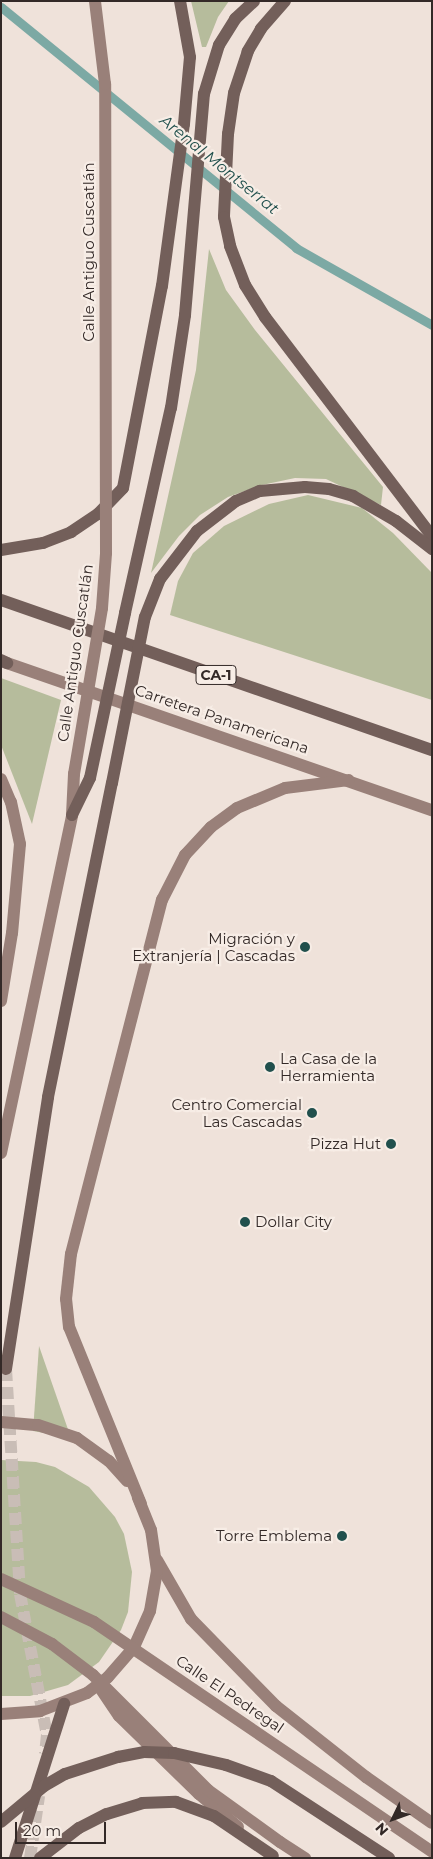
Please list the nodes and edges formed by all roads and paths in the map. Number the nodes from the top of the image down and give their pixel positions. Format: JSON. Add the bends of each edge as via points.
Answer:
{"nodes":[{"id":1,"x":95,"y":1,"type":"edge"},
{"id":2,"x":180,"y":1,"type":"edge"},
{"id":3,"x":254,"y":1,"type":"edge"},
{"id":4,"x":285,"y":1,"type":"edge"},
{"id":5,"x":432,"y":536,"type":"edge"},
{"id":6,"x":432,"y":549,"type":"edge"},
{"id":7,"x":1,"y":550,"type":"edge"},
{"id":8,"x":1,"y":600,"type":"edge"},
{"id":9,"x":3,"y":661,"type":"edge"},
{"id":10,"x":432,"y":750,"type":"edge"},
{"id":11,"x":1,"y":779,"type":"edge"},
{"id":12,"x":349,"y":780,"type":"junction"},
{"id":13,"x":432,"y":810,"type":"edge"},
{"id":14,"x":72,"y":815,"type":"junction"},
{"id":15,"x":1,"y":1001,"type":"edge"},
{"id":16,"x":1,"y":1152,"type":"edge"},
{"id":17,"x":6,"y":1368,"type":"dead end"},
{"id":18,"x":1,"y":1422,"type":"edge"},
{"id":19,"x":141,"y":1504,"type":"junction"},
{"id":20,"x":156,"y":1558,"type":"junction"},
{"id":21,"x":1,"y":1579,"type":"edge"},
{"id":22,"x":1,"y":1617,"type":"edge"},
{"id":23,"x":98,"y":1686,"type":"junction"},
{"id":24,"x":64,"y":1704,"type":"junction"},
{"id":25,"x":1,"y":1714,"type":"edge"},
{"id":26,"x":1,"y":1822,"type":"edge"},
{"id":27,"x":432,"y":1823,"type":"edge"},
{"id":28,"x":432,"y":1852,"type":"edge"},
{"id":29,"x":275,"y":1857,"type":"edge"},
{"id":30,"x":15,"y":1858,"type":"edge"},
{"id":31,"x":40,"y":1858,"type":"edge"},
{"id":32,"x":305,"y":1858,"type":"edge"},
{"id":33,"x":389,"y":1858,"type":"edge"}],
"edges":[{"from":1,"to":14,"type":"main road","name":"Calle Antiguo Cuscatlán","bridge":true,"via":[[105,84],[106,545],[102,608],[74,774]]},
{"from":2,"to":7,"type":"main road","via":[[190,57],[184,124],[162,286],[123,488],[98,514],[71,532],[44,543]]},
{"from":3,"to":14,"type":"main road","bridge":true,"via":[[235,19],[212,60],[204,94],[184,315],[170,408],[90,778]]},
{"from":4,"to":5,"type":"main road","via":[[261,28],[248,51],[236,86],[228,134],[224,217],[245,285],[265,318]]},
{"from":6,"to":17,"type":"main road","bridge":true,"via":[[396,521],[353,496],[329,488],[260,491],[236,501],[197,531],[160,579],[145,616],[48,1097]]},
{"from":8,"to":10,"type":"main road","number":"CA-1"},
{"from":9,"to":12,"type":"main road","name":"Carretera Panamericana"},
{"from":11,"to":15,"type":"main road","via":[[11,802],[20,844],[12,933]]},
{"from":12,"to":13,"type":"main road","name":"Carretera Panamericana"},
{"from":12,"to":19,"type":"main road","via":[[285,788],[237,808],[211,827],[185,856],[162,900],[71,1254],[66,1299],[69,1327]]},
{"from":14,"to":16,"type":"main road","name":"Calle Antiguo Cuscatlán"},
{"from":18,"to":19,"type":"main road","via":[[52,1428],[88,1445],[119,1471]]},
{"from":19,"to":20,"type":"main road","via":[[151,1530]]},
{"from":20,"to":23,"type":"main road","via":[[154,1598],[146,1624],[126,1658]]},
{"from":20,"to":27,"type":"main road","via":[[191,1619],[276,1706],[366,1777]]},
{"from":21,"to":28,"type":"main road","name":"Calle El Pedregal","bridge":true,"via":[[94,1622]]},
{"from":22,"to":32,"type":"main road","bridge":true,"via":[[52,1644],[93,1675],[208,1790]]},
{"from":23,"to":24,"type":"main road"},
{"from":23,"to":29,"type":"main road","via":[[119,1716],[199,1794]]},
{"from":24,"to":25,"type":"main road","via":[[28,1713]]},
{"from":24,"to":30,"type":"main road"},
{"from":26,"to":33,"type":"main road","bridge":true,"via":[[44,1786],[65,1774],[118,1756],[144,1752],[174,1753],[226,1765],[271,1781]]},
{"from":29,"to":31,"type":"main road","via":[[214,1816],[176,1802],[142,1803],[107,1814],[79,1828]]}]}
